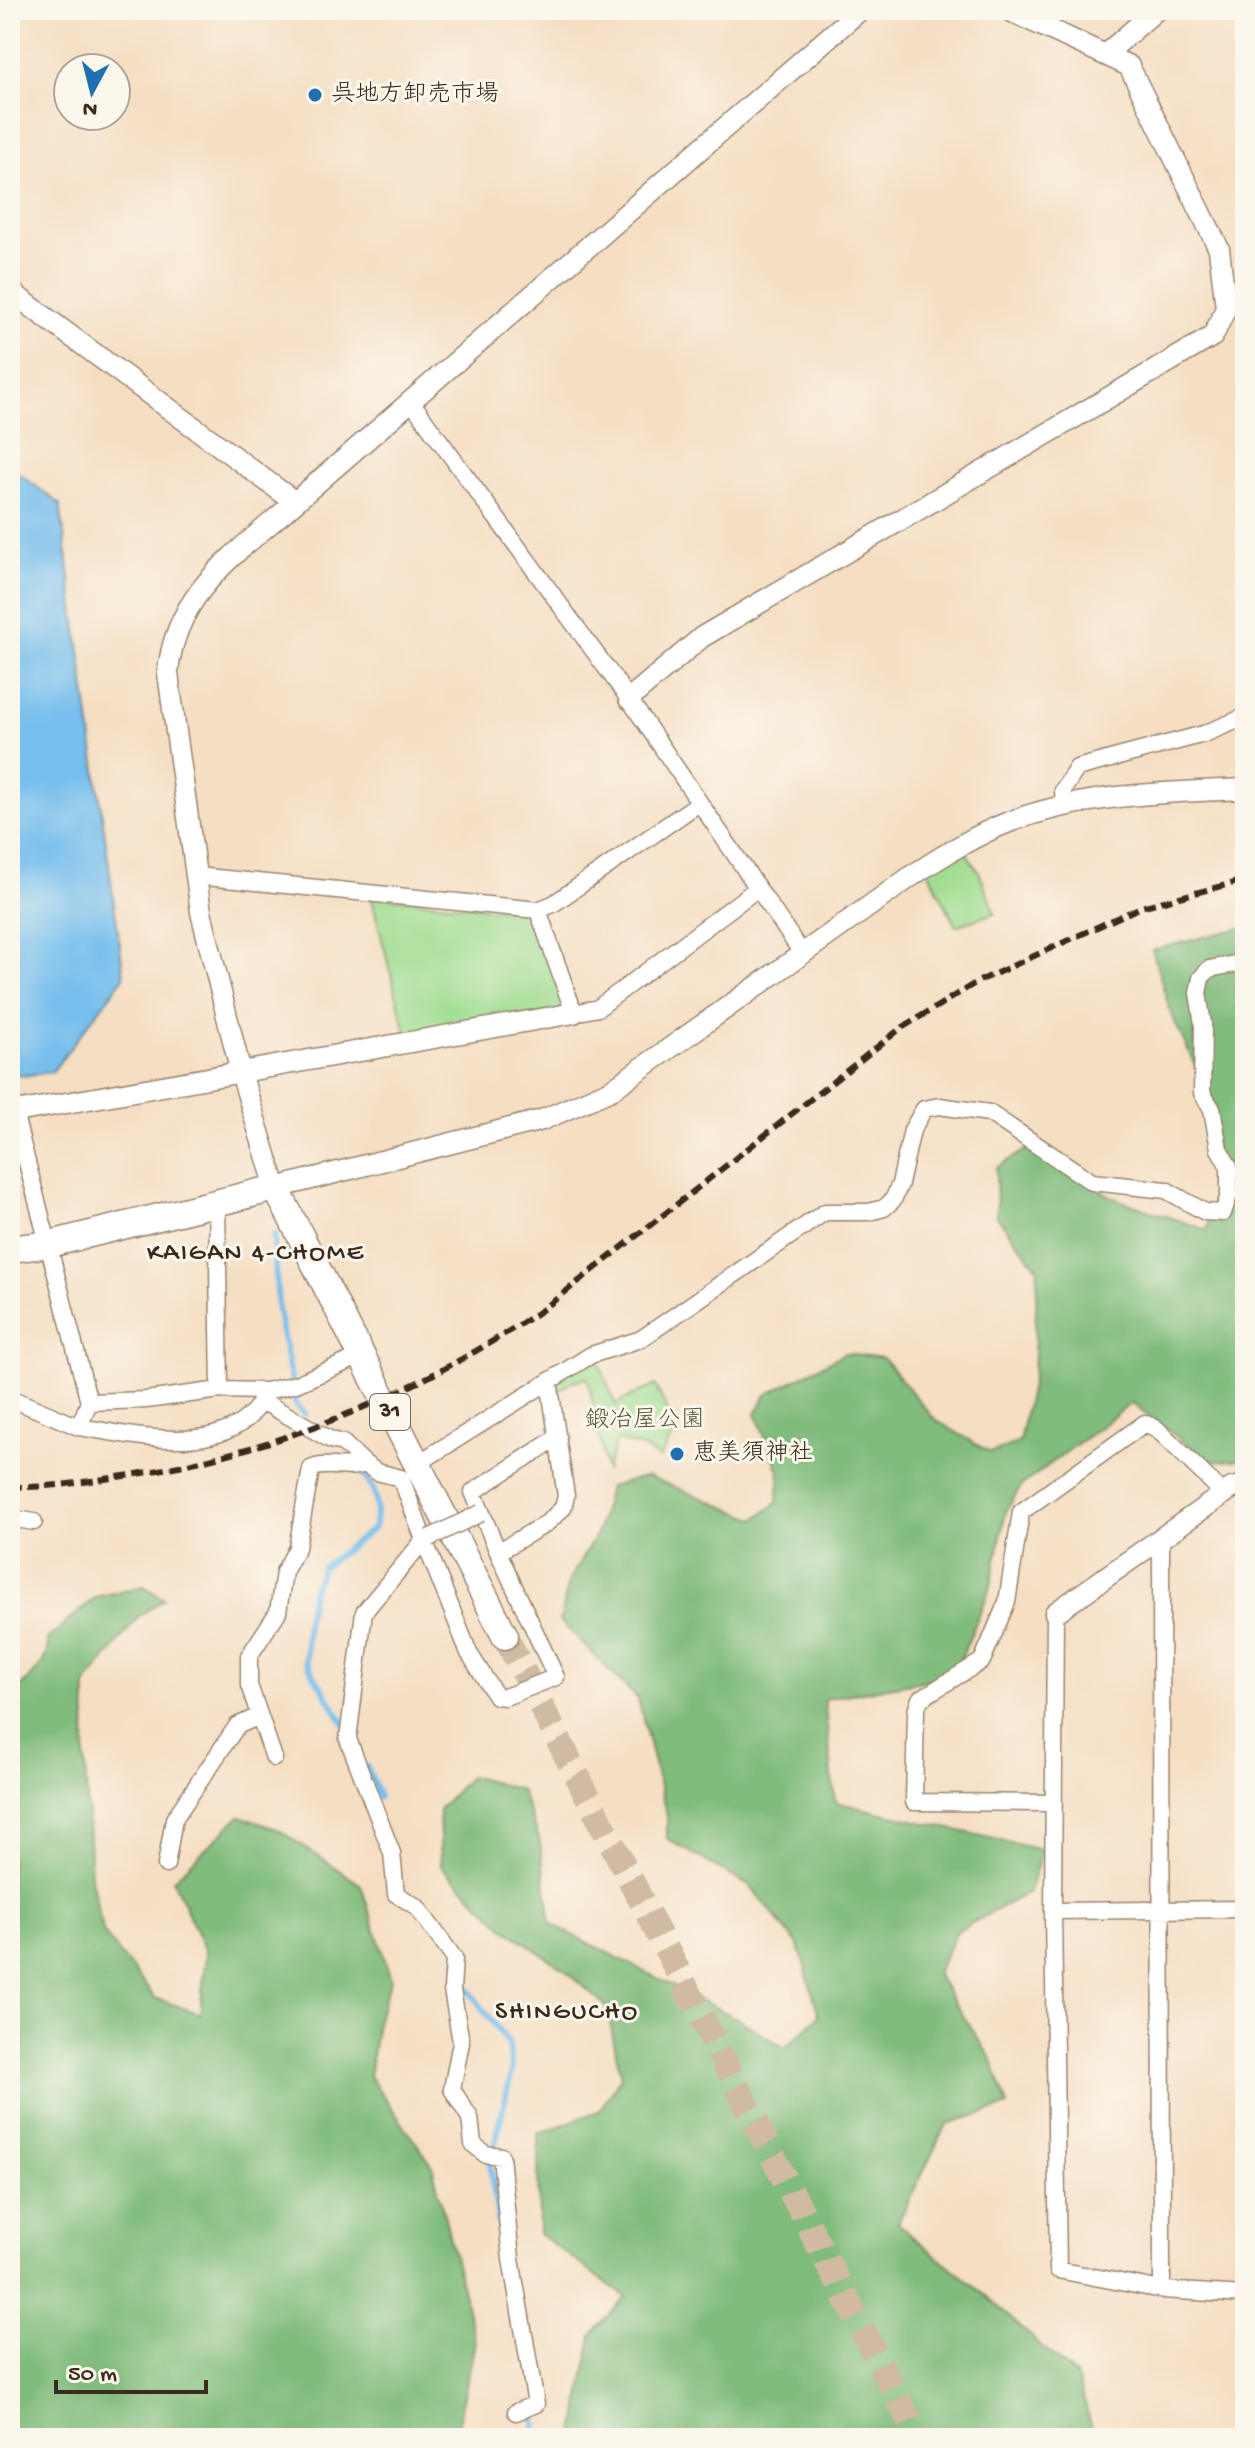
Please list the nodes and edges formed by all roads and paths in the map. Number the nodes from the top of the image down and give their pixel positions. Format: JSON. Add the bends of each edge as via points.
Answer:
{"nodes":[{"id":1,"x":860,"y":10,"type":"edge"},
{"id":2,"x":1008,"y":10,"type":"edge"},
{"id":3,"x":1156,"y":10,"type":"edge"},
{"id":4,"x":1106,"y":54,"type":"junction"},
{"id":5,"x":10,"y":291,"type":"edge"},
{"id":6,"x":410,"y":400,"type":"junction"},
{"id":7,"x":295,"y":502,"type":"junction"},
{"id":8,"x":629,"y":699,"type":"junction"},
{"id":9,"x":1245,"y":717,"type":"edge"},
{"id":10,"x":1245,"y":789,"type":"edge"},
{"id":11,"x":699,"y":803,"type":"junction"},
{"id":12,"x":1064,"y":806,"type":"junction"},
{"id":13,"x":196,"y":876,"type":"junction"},
{"id":14,"x":758,"y":888,"type":"junction"},
{"id":15,"x":538,"y":910,"type":"junction"},
{"id":16,"x":802,"y":953,"type":"junction"},
{"id":17,"x":1245,"y":962,"type":"edge"},
{"id":18,"x":574,"y":1013,"type":"junction"},
{"id":19,"x":241,"y":1073,"type":"junction"},
{"id":20,"x":12,"y":1113,"type":"edge"},
{"id":21,"x":276,"y":1188,"type":"junction"},
{"id":22,"x":217,"y":1201,"type":"junction"},
{"id":23,"x":50,"y":1244,"type":"junction"},
{"id":24,"x":10,"y":1249,"type":"edge"},
{"id":25,"x":361,"y":1356,"type":"junction"},
{"id":26,"x":549,"y":1381,"type":"junction"},
{"id":27,"x":220,"y":1390,"type":"junction"},
{"id":28,"x":264,"y":1396,"type":"junction"},
{"id":29,"x":10,"y":1398,"type":"edge"},
{"id":30,"x":89,"y":1402,"type":"junction"},
{"id":31,"x":79,"y":1427,"type":"junction"},
{"id":32,"x":558,"y":1437,"type":"junction"},
{"id":33,"x":417,"y":1464,"type":"junction"},
{"id":34,"x":359,"y":1466,"type":"junction"},
{"id":35,"x":1245,"y":1485,"type":"edge"},
{"id":36,"x":1224,"y":1494,"type":"junction"},
{"id":37,"x":481,"y":1513,"type":"junction"},
{"id":38,"x":10,"y":1518,"type":"edge"},
{"id":39,"x":34,"y":1522,"type":"dead end"},
{"id":40,"x":426,"y":1539,"type":"junction"},
{"id":41,"x":1161,"y":1539,"type":"junction"},
{"id":42,"x":498,"y":1552,"type":"junction"},
{"id":43,"x":1055,"y":1613,"type":"joint"},
{"id":44,"x":505,"y":1636,"type":"tunnel mouth"},
{"id":45,"x":259,"y":1716,"type":"junction"},
{"id":46,"x":274,"y":1758,"type":"dead end"},
{"id":47,"x":1054,"y":1803,"type":"junction"},
{"id":48,"x":166,"y":1865,"type":"dead end"},
{"id":49,"x":1162,"y":1909,"type":"junction"},
{"id":50,"x":1245,"y":1909,"type":"edge"},
{"id":51,"x":1053,"y":1911,"type":"junction"},
{"id":52,"x":1162,"y":2290,"type":"junction"},
{"id":53,"x":1245,"y":2295,"type":"edge"},
{"id":54,"x":518,"y":2411,"type":"dead end"}],
"edges":[{"from":1,"to":6,"type":"street"},
{"from":2,"to":4,"type":"street"},
{"from":3,"to":4,"type":"street"},
{"from":4,"to":8,"type":"street","via":[[1129,66],[1219,249],[1226,308],[1213,336],[702,637]]},
{"from":5,"to":7,"type":"street"},
{"from":6,"to":7,"type":"street"},
{"from":6,"to":8,"type":"street"},
{"from":7,"to":13,"type":"street","via":[[204,583],[181,617],[171,645],[168,673]]},
{"from":8,"to":11,"type":"street"},
{"from":9,"to":12,"type":"street","via":[[1204,734],[1077,768],[1063,790]]},
{"from":10,"to":12,"type":"street","via":[[1144,794]]},
{"from":11,"to":14,"type":"street"},
{"from":11,"to":15,"type":"street"},
{"from":12,"to":16,"type":"street","via":[[1010,822],[955,847]]},
{"from":13,"to":15,"type":"street"},
{"from":13,"to":19,"type":"street"},
{"from":14,"to":16,"type":"street"},
{"from":14,"to":18,"type":"street","via":[[598,1008]]},
{"from":15,"to":18,"type":"street"},
{"from":16,"to":21,"type":"street","via":[[611,1090],[574,1108]]},
{"from":17,"to":26,"type":"street","via":[[1209,969],[1198,993],[1202,1093],[1229,1167],[1223,1213],[1205,1212],[1166,1190],[1092,1182],[989,1113],[924,1109],[916,1118],[900,1184],[884,1208],[825,1212],[641,1339],[591,1355]]},
{"from":18,"to":19,"type":"street"},
{"from":19,"to":20,"type":"street"},
{"from":19,"to":21,"type":"street"},
{"from":20,"to":23,"type":"street"},
{"from":21,"to":22,"type":"highway"},
{"from":21,"to":25,"type":"highway","number":"31"},
{"from":22,"to":23,"type":"highway"},
{"from":22,"to":27,"type":"street"},
{"from":23,"to":24,"type":"highway"},
{"from":23,"to":30,"type":"street"},
{"from":25,"to":28,"type":"street"},
{"from":25,"to":33,"type":"highway","number":"31"},
{"from":26,"to":32,"type":"street"},
{"from":26,"to":33,"type":"street"},
{"from":27,"to":28,"type":"street"},
{"from":27,"to":30,"type":"street"},
{"from":28,"to":31,"type":"street","via":[[233,1429],[183,1440]]},
{"from":28,"to":34,"type":"street","via":[[343,1443]]},
{"from":29,"to":31,"type":"street"},
{"from":30,"to":31,"type":"street"},
{"from":32,"to":37,"type":"street","via":[[473,1492]]},
{"from":32,"to":42,"type":"street","via":[[563,1508]]},
{"from":33,"to":44,"type":"highway","number":"31"},
{"from":34,"to":40,"type":"street","via":[[401,1478]]},
{"from":34,"to":45,"type":"street","via":[[311,1469],[297,1548],[284,1572],[278,1612],[249,1656],[249,1685]]},
{"from":35,"to":36,"type":"street"},
{"from":36,"to":41,"type":"street"},
{"from":36,"to":47,"type":"street","via":[[1145,1423],[1021,1512],[1007,1602],[982,1661],[920,1699],[914,1802]]},
{"from":37,"to":40,"type":"street","bridge":true},
{"from":37,"to":42,"type":"street"},
{"from":38,"to":39,"type":"street"},
{"from":40,"to":42,"type":"street","via":[[469,1653],[496,1696],[505,1697],[556,1677]]},
{"from":40,"to":54,"type":"street","via":[[364,1612],[350,1731],[392,1853],[396,1894],[417,1907],[455,1972],[452,1990],[461,2042],[452,2089],[470,2118],[473,2144],[493,2155],[536,2404]]},
{"from":41,"to":43,"type":"street"},
{"from":41,"to":49,"type":"street"},
{"from":43,"to":47,"type":"street"},
{"from":45,"to":46,"type":"street"},
{"from":45,"to":48,"type":"street","via":[[237,1726],[174,1819]]},
{"from":47,"to":51,"type":"street"},
{"from":49,"to":50,"type":"street"},
{"from":49,"to":51,"type":"street"},
{"from":49,"to":52,"type":"street"},
{"from":51,"to":52,"type":"street","via":[[1058,2270]]},
{"from":52,"to":53,"type":"street"}]}
